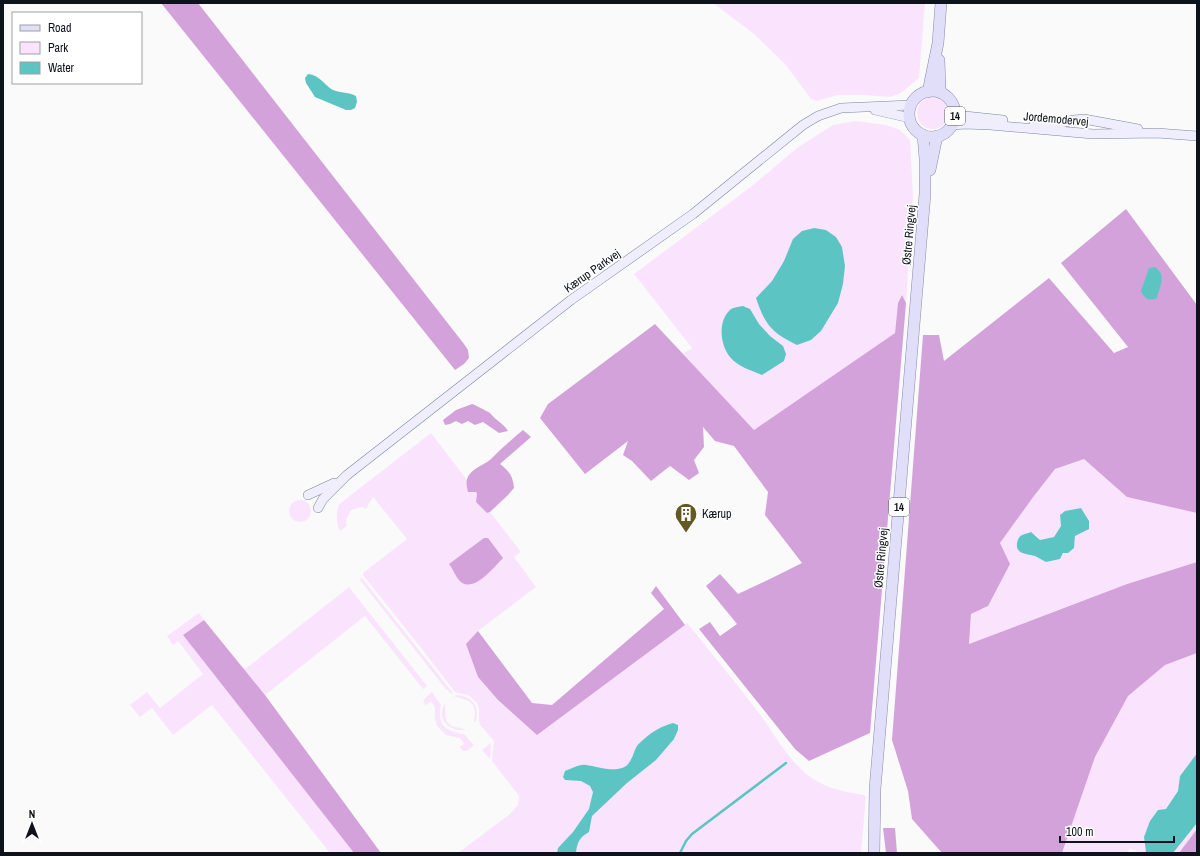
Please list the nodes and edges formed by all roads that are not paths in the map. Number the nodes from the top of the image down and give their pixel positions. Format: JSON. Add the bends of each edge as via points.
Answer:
{"nodes":[{"id":1,"x":941,"y":3,"type":"edge"},
{"id":2,"x":938,"y":43,"type":"junction"},
{"id":3,"x":928,"y":92,"type":"junction"},
{"id":4,"x":941,"y":93,"type":"junction"},
{"id":5,"x":911,"y":105,"type":"junction"},
{"id":6,"x":860,"y":108,"type":"junction"},
{"id":7,"x":910,"y":118,"type":"junction"},
{"id":8,"x":954,"y":120,"type":"junction"},
{"id":9,"x":1157,"y":133,"type":"junction"},
{"id":10,"x":923,"y":135,"type":"junction"},
{"id":11,"x":937,"y":136,"type":"junction"},
{"id":12,"x":1197,"y":136,"type":"edge"},
{"id":13,"x":925,"y":194,"type":"junction"},
{"id":14,"x":347,"y":475,"type":"junction"},
{"id":15,"x":308,"y":495,"type":"dead end"},
{"id":16,"x":318,"y":508,"type":"dead end"},
{"id":17,"x":874,"y":853,"type":"edge"}],
"edges":[{"from":1,"to":2,"type":"main road","number":"14"},
{"from":2,"to":3,"type":"main road","number":"14"},
{"from":2,"to":4,"type":"main road","number":"14"},
{"from":3,"to":4,"type":"main road","number":"14"},
{"from":3,"to":5,"type":"main road","via":[[918,96]]},
{"from":4,"to":8,"type":"main road","number":"14","via":[[952,102]]},
{"from":5,"to":6,"type":"street","name":"Kærup Parkvej"},
{"from":5,"to":7,"type":"main road"},
{"from":6,"to":7,"type":"street","name":"Kærup Parkvej"},
{"from":6,"to":14,"type":"street","name":"Kærup Parkvej","via":[[834,110],[803,125],[693,214],[571,300]]},
{"from":7,"to":10,"type":"main road","via":[[914,128]]},
{"from":8,"to":9,"type":"street","name":"Jordemodervej","via":[[965,124],[1093,134]]},
{"from":8,"to":9,"type":"street","name":"Jordemodervej","via":[[1060,124],[1084,119]]},
{"from":8,"to":11,"type":"main road","number":"14","via":[[946,132]]},
{"from":9,"to":12,"type":"street","name":"Jordemodervej"},
{"from":10,"to":11,"type":"main road","number":"14"},
{"from":10,"to":13,"type":"main road","name":"Østre Ringvej","number":"14"},
{"from":11,"to":13,"type":"main road","name":"Østre Ringvej","number":"14"},
{"from":13,"to":17,"type":"main road","name":"Østre Ringvej","number":"14","via":[[876,781]]},
{"from":14,"to":15,"type":"street","name":"Kærup Parkvej"},
{"from":14,"to":16,"type":"street","name":"Kærup Parkvej","via":[[323,499]]}]}
